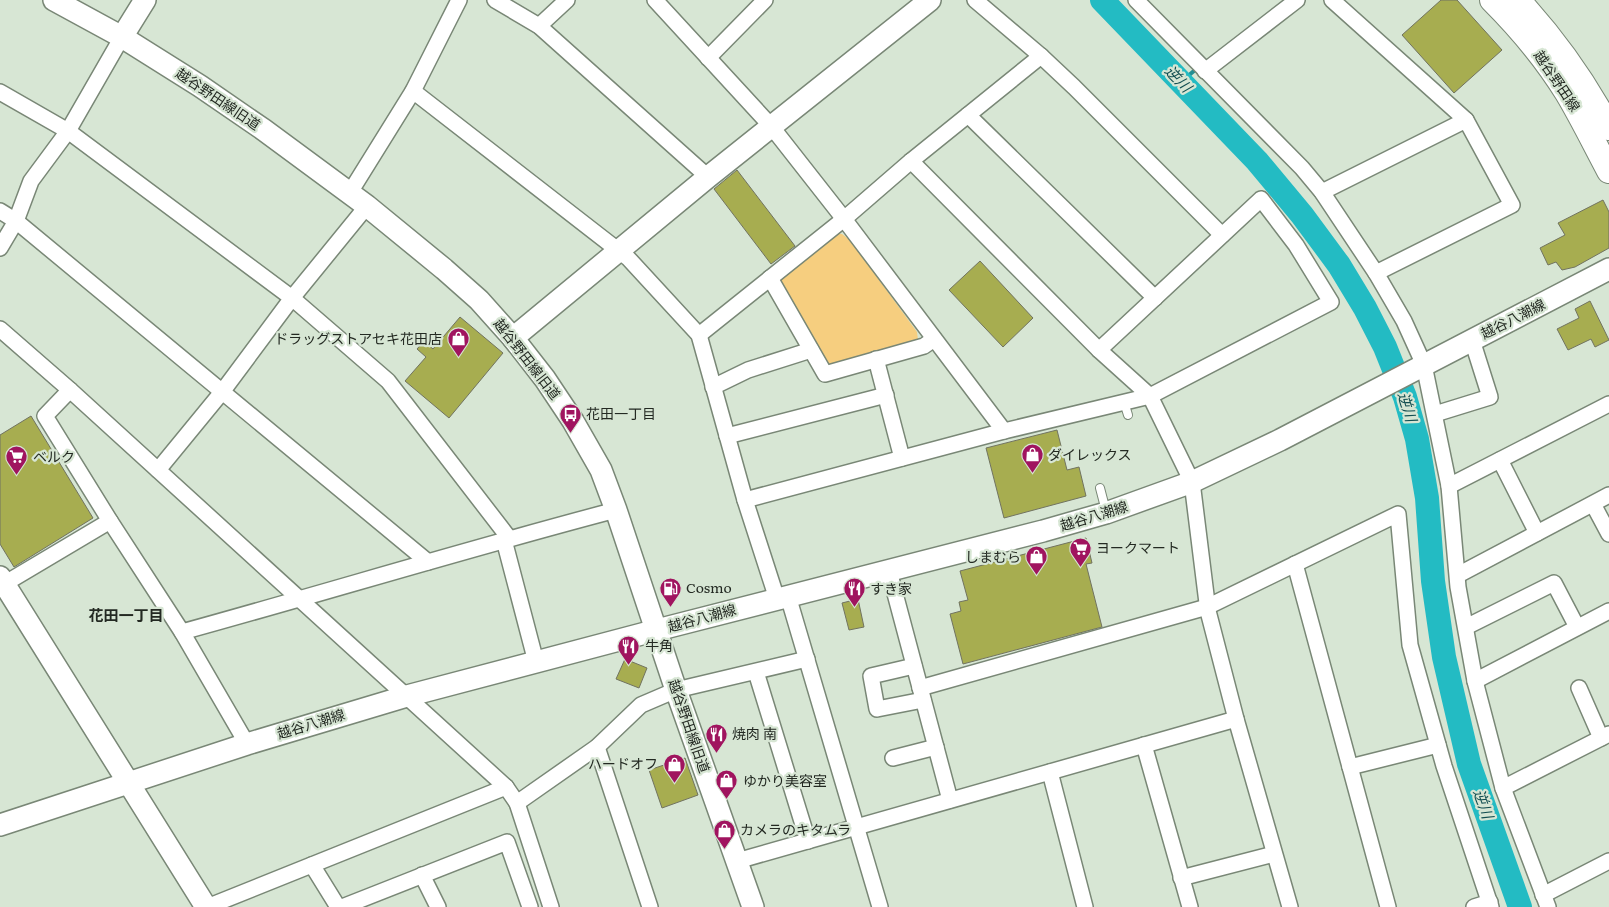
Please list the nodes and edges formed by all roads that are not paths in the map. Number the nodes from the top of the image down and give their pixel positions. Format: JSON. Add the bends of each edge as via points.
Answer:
{"nodes":[{"id":1,"x":54,"y":0,"type":"edge"},
{"id":2,"x":145,"y":0,"type":"edge"},
{"id":3,"x":459,"y":0,"type":"edge"},
{"id":4,"x":495,"y":0,"type":"edge"},
{"id":5,"x":567,"y":0,"type":"edge"},
{"id":6,"x":655,"y":0,"type":"edge"},
{"id":7,"x":765,"y":0,"type":"edge"},
{"id":8,"x":930,"y":0,"type":"edge"},
{"id":9,"x":975,"y":0,"type":"edge"},
{"id":10,"x":1136,"y":0,"type":"edge"},
{"id":11,"x":1297,"y":0,"type":"edge"},
{"id":12,"x":1332,"y":0,"type":"edge"},
{"id":13,"x":1492,"y":0,"type":"edge"},
{"id":14,"x":1518,"y":0,"type":"edge"},
{"id":15,"x":539,"y":26,"type":"junction"},
{"id":16,"x":122,"y":37,"type":"junction"},
{"id":17,"x":1041,"y":56,"type":"junction"},
{"id":18,"x":708,"y":58,"type":"junction"},
{"id":19,"x":1205,"y":71,"type":"junction"},
{"id":20,"x":414,"y":91,"type":"junction"},
{"id":21,"x":0,"y":92,"type":"edge"},
{"id":22,"x":968,"y":115,"type":"junction"},
{"id":23,"x":1466,"y":120,"type":"junction"},
{"id":24,"x":771,"y":126,"type":"junction"},
{"id":25,"x":1609,"y":128,"type":"edge"},
{"id":26,"x":68,"y":131,"type":"junction"},
{"id":27,"x":911,"y":161,"type":"junction"},
{"id":28,"x":1609,"y":171,"type":"edge"},
{"id":29,"x":708,"y":177,"type":"junction"},
{"id":30,"x":1322,"y":192,"type":"junction"},
{"id":31,"x":349,"y":194,"type":"junction"},
{"id":32,"x":367,"y":206,"type":"junction"},
{"id":33,"x":0,"y":212,"type":"edge"},
{"id":34,"x":844,"y":218,"type":"junction"},
{"id":35,"x":16,"y":221,"type":"junction"},
{"id":36,"x":1222,"y":235,"type":"junction"},
{"id":37,"x":0,"y":248,"type":"edge"},
{"id":38,"x":618,"y":250,"type":"junction"},
{"id":39,"x":1609,"y":269,"type":"edge"},
{"id":40,"x":1376,"y":272,"type":"junction"},
{"id":41,"x":770,"y":278,"type":"junction"},
{"id":42,"x":292,"y":298,"type":"junction"},
{"id":43,"x":1155,"y":298,"type":"junction"},
{"id":44,"x":0,"y":329,"type":"edge"},
{"id":45,"x":699,"y":335,"type":"junction"},
{"id":46,"x":514,"y":338,"type":"junction"},
{"id":47,"x":934,"y":339,"type":"junction"},
{"id":48,"x":1472,"y":340,"type":"junction"},
{"id":49,"x":811,"y":350,"type":"junction"},
{"id":50,"x":1099,"y":350,"type":"junction"},
{"id":51,"x":876,"y":359,"type":"junction"},
{"id":52,"x":1420,"y":367,"type":"junction"},
{"id":53,"x":713,"y":387,"type":"junction"},
{"id":54,"x":70,"y":390,"type":"junction"},
{"id":55,"x":222,"y":392,"type":"junction"},
{"id":56,"x":886,"y":395,"type":"junction"},
{"id":57,"x":1150,"y":396,"type":"junction"},
{"id":58,"x":1609,"y":404,"type":"edge"},
{"id":59,"x":1435,"y":414,"type":"junction"},
{"id":60,"x":1004,"y":431,"type":"junction"},
{"id":61,"x":727,"y":436,"type":"junction"},
{"id":62,"x":902,"y":458,"type":"junction"},
{"id":63,"x":1500,"y":460,"type":"junction"},
{"id":64,"x":158,"y":470,"type":"junction"},
{"id":65,"x":1192,"y":482,"type":"junction"},
{"id":66,"x":1449,"y":486,"type":"junction"},
{"id":67,"x":1100,"y":488,"type":"dead end"},
{"id":68,"x":1609,"y":495,"type":"edge"},
{"id":69,"x":745,"y":500,"type":"junction"},
{"id":70,"x":1593,"y":504,"type":"junction"},
{"id":71,"x":616,"y":510,"type":"junction"},
{"id":72,"x":1106,"y":513,"type":"junction"},
{"id":73,"x":110,"y":521,"type":"junction"},
{"id":74,"x":1537,"y":533,"type":"junction"},
{"id":75,"x":1609,"y":534,"type":"edge"},
{"id":76,"x":507,"y":539,"type":"junction"},
{"id":77,"x":428,"y":562,"type":"junction"},
{"id":78,"x":1295,"y":564,"type":"junction"},
{"id":79,"x":889,"y":571,"type":"junction"},
{"id":80,"x":1458,"y":575,"type":"junction"},
{"id":81,"x":2,"y":581,"type":"edge"},
{"id":82,"x":783,"y":598,"type":"junction"},
{"id":83,"x":300,"y":599,"type":"junction"},
{"id":84,"x":1207,"y":606,"type":"junction"},
{"id":85,"x":1609,"y":611,"type":"edge"},
{"id":86,"x":1466,"y":627,"type":"junction"},
{"id":87,"x":1577,"y":627,"type":"junction"},
{"id":88,"x":657,"y":630,"type":"junction"},
{"id":89,"x":182,"y":632,"type":"junction"},
{"id":90,"x":806,"y":659,"type":"junction"},
{"id":91,"x":536,"y":662,"type":"junction"},
{"id":92,"x":914,"y":666,"type":"junction"},
{"id":93,"x":756,"y":672,"type":"junction"},
{"id":94,"x":1475,"y":681,"type":"junction"},
{"id":95,"x":1579,"y":688,"type":"dead end"},
{"id":96,"x":676,"y":690,"type":"junction"},
{"id":97,"x":922,"y":694,"type":"junction"},
{"id":98,"x":408,"y":696,"type":"junction"},
{"id":99,"x":1236,"y":719,"type":"junction"},
{"id":100,"x":1606,"y":737,"type":"edge"},
{"id":101,"x":247,"y":744,"type":"junction"},
{"id":102,"x":1144,"y":745,"type":"junction"},
{"id":103,"x":1438,"y":745,"type":"junction"},
{"id":104,"x":597,"y":746,"type":"junction"},
{"id":105,"x":936,"y":747,"type":"junction"},
{"id":106,"x":893,"y":758,"type":"dead end"},
{"id":107,"x":1350,"y":767,"type":"junction"},
{"id":108,"x":1050,"y":772,"type":"junction"},
{"id":109,"x":129,"y":783,"type":"junction"},
{"id":110,"x":506,"y":787,"type":"junction"},
{"id":111,"x":1503,"y":788,"type":"junction"},
{"id":112,"x":950,"y":800,"type":"junction"},
{"id":113,"x":518,"y":803,"type":"junction"},
{"id":114,"x":0,"y":825,"type":"edge"},
{"id":115,"x":856,"y":827,"type":"junction"},
{"id":116,"x":808,"y":841,"type":"junction"},
{"id":117,"x":1274,"y":854,"type":"junction"},
{"id":118,"x":737,"y":861,"type":"junction"},
{"id":119,"x":1609,"y":861,"type":"edge"},
{"id":120,"x":312,"y":865,"type":"junction"},
{"id":121,"x":422,"y":875,"type":"junction"},
{"id":122,"x":1181,"y":878,"type":"junction"},
{"id":123,"x":1546,"y":901,"type":"edge"},
{"id":124,"x":1490,"y":905,"type":"edge"},
{"id":125,"x":206,"y":907,"type":"edge"},
{"id":126,"x":340,"y":907,"type":"edge"},
{"id":127,"x":438,"y":907,"type":"edge"},
{"id":128,"x":530,"y":907,"type":"edge"},
{"id":129,"x":551,"y":907,"type":"edge"},
{"id":130,"x":650,"y":907,"type":"edge"},
{"id":131,"x":753,"y":907,"type":"edge"},
{"id":132,"x":880,"y":907,"type":"edge"},
{"id":133,"x":1085,"y":907,"type":"edge"},
{"id":134,"x":1190,"y":907,"type":"edge"},
{"id":135,"x":1290,"y":907,"type":"edge"},
{"id":136,"x":1388,"y":907,"type":"edge"},
{"id":137,"x":1474,"y":907,"type":"edge"}],
"edges":[{"from":1,"to":16,"type":"street","name":"越谷野田線旧道"},
{"from":2,"to":16,"type":"street"},
{"from":3,"to":20,"type":"street"},
{"from":4,"to":15,"type":"street"},
{"from":5,"to":15,"type":"street"},
{"from":6,"to":18,"type":"street"},
{"from":7,"to":18,"type":"street"},
{"from":8,"to":24,"type":"street"},
{"from":9,"to":17,"type":"street"},
{"from":10,"to":19,"type":"street"},
{"from":11,"to":19,"type":"street"},
{"from":12,"to":23,"type":"street"},
{"from":13,"to":28,"type":"main road","name":"越谷野田線","via":[[1562,85]]},
{"from":14,"to":25,"type":"main road","name":"越谷野田線","via":[[1561,51]]},
{"from":15,"to":29,"type":"street"},
{"from":16,"to":26,"type":"street"},
{"from":16,"to":31,"type":"street","name":"越谷野田線旧道","via":[[264,130]]},
{"from":17,"to":22,"type":"street"},
{"from":17,"to":36,"type":"street"},
{"from":18,"to":24,"type":"street"},
{"from":19,"to":30,"type":"street"},
{"from":20,"to":31,"type":"street"},
{"from":20,"to":38,"type":"street"},
{"from":21,"to":26,"type":"street"},
{"from":22,"to":27,"type":"street"},
{"from":22,"to":43,"type":"street"},
{"from":23,"to":30,"type":"street"},
{"from":23,"to":40,"type":"street","via":[[1512,204]]},
{"from":24,"to":29,"type":"street"},
{"from":24,"to":34,"type":"street"},
{"from":26,"to":35,"type":"street","via":[[31,181]]},
{"from":26,"to":42,"type":"street"},
{"from":27,"to":34,"type":"street"},
{"from":27,"to":50,"type":"street"},
{"from":29,"to":38,"type":"street"},
{"from":30,"to":40,"type":"street"},
{"from":31,"to":32,"type":"street","name":"越谷野田線旧道"},
{"from":32,"to":42,"type":"street"},
{"from":32,"to":46,"type":"street","name":"越谷野田線旧道","via":[[479,300]]},
{"from":33,"to":35,"type":"street"},
{"from":34,"to":41,"type":"street"},
{"from":34,"to":47,"type":"street"},
{"from":35,"to":37,"type":"street"},
{"from":35,"to":55,"type":"street"},
{"from":36,"to":43,"type":"street"},
{"from":36,"to":57,"type":"street","via":[[1261,199],[1296,245],[1331,302]]},
{"from":38,"to":45,"type":"street"},
{"from":38,"to":46,"type":"street"},
{"from":39,"to":48,"type":"street","name":"越谷八潮線"},
{"from":40,"to":52,"type":"street","via":[[1404,321]]},
{"from":41,"to":45,"type":"street"},
{"from":41,"to":49,"type":"street"},
{"from":42,"to":55,"type":"street"},
{"from":42,"to":76,"type":"street","via":[[388,381]]},
{"from":43,"to":50,"type":"street"},
{"from":44,"to":54,"type":"street"},
{"from":45,"to":53,"type":"street"},
{"from":46,"to":71,"type":"street","name":"越谷野田線旧道","via":[[573,421],[600,470]]},
{"from":47,"to":51,"type":"street","via":[[924,346]]},
{"from":47,"to":60,"type":"street"},
{"from":48,"to":52,"type":"street","name":"越谷八潮線"},
{"from":48,"to":59,"type":"street","via":[[1490,397]]},
{"from":49,"to":51,"type":"street","via":[[825,374]]},
{"from":49,"to":53,"type":"street","via":[[748,370]]},
{"from":50,"to":57,"type":"street"},
{"from":51,"to":56,"type":"street"},
{"from":52,"to":59,"type":"street"},
{"from":52,"to":65,"type":"street","name":"越谷八潮線"},
{"from":53,"to":61,"type":"street"},
{"from":54,"to":64,"type":"street"},
{"from":54,"to":73,"type":"street","via":[[46,416]]},
{"from":55,"to":64,"type":"street"},
{"from":55,"to":77,"type":"street"},
{"from":56,"to":61,"type":"street"},
{"from":56,"to":62,"type":"street"},
{"from":57,"to":60,"type":"street","via":[[1126,409]]},
{"from":57,"to":65,"type":"street"},
{"from":58,"to":63,"type":"street"},
{"from":59,"to":66,"type":"street"},
{"from":60,"to":62,"type":"street"},
{"from":61,"to":69,"type":"street"},
{"from":62,"to":69,"type":"street"},
{"from":63,"to":66,"type":"street"},
{"from":63,"to":74,"type":"street"},
{"from":64,"to":83,"type":"street"},
{"from":65,"to":72,"type":"street","name":"越谷八潮線"},
{"from":65,"to":84,"type":"street"},
{"from":66,"to":80,"type":"street"},
{"from":67,"to":72,"type":"lane"},
{"from":68,"to":70,"type":"street"},
{"from":69,"to":82,"type":"street"},
{"from":70,"to":74,"type":"street"},
{"from":70,"to":75,"type":"street"},
{"from":71,"to":76,"type":"street"},
{"from":71,"to":88,"type":"street","name":"越谷野田線旧道"},
{"from":72,"to":79,"type":"street","name":"越谷八潮線"},
{"from":73,"to":81,"type":"street"},
{"from":73,"to":89,"type":"street"},
{"from":74,"to":80,"type":"street"},
{"from":76,"to":77,"type":"street"},
{"from":76,"to":91,"type":"street"},
{"from":77,"to":83,"type":"street"},
{"from":78,"to":84,"type":"street"},
{"from":78,"to":103,"type":"street","via":[[1398,514],[1410,645]]},
{"from":78,"to":107,"type":"street"},
{"from":79,"to":82,"type":"street","name":"越谷八潮線"},
{"from":79,"to":92,"type":"street"},
{"from":80,"to":86,"type":"street"},
{"from":81,"to":109,"type":"street"},
{"from":82,"to":88,"type":"street","name":"越谷八潮線"},
{"from":82,"to":90,"type":"street"},
{"from":83,"to":89,"type":"street"},
{"from":83,"to":98,"type":"street"},
{"from":84,"to":97,"type":"street"},
{"from":84,"to":99,"type":"street"},
{"from":85,"to":87,"type":"street"},
{"from":86,"to":87,"type":"street","via":[[1554,583]]},
{"from":86,"to":94,"type":"street"},
{"from":87,"to":94,"type":"street"},
{"from":88,"to":91,"type":"street","name":"越谷八潮線"},
{"from":88,"to":96,"type":"street","name":"越谷野田線旧道"},
{"from":89,"to":101,"type":"street"},
{"from":90,"to":93,"type":"street"},
{"from":90,"to":115,"type":"street"},
{"from":91,"to":98,"type":"street","name":"越谷八潮線"},
{"from":92,"to":97,"type":"street"},
{"from":92,"to":97,"type":"street","via":[[870,676],[877,709]]},
{"from":93,"to":96,"type":"street"},
{"from":93,"to":116,"type":"street"},
{"from":94,"to":111,"type":"street"},
{"from":95,"to":100,"type":"street"},
{"from":96,"to":104,"type":"street","via":[[641,705]]},
{"from":96,"to":118,"type":"street","name":"越谷野田線旧道"},
{"from":97,"to":105,"type":"street"},
{"from":98,"to":101,"type":"street","name":"越谷八潮線"},
{"from":98,"to":110,"type":"street"},
{"from":99,"to":102,"type":"street"},
{"from":99,"to":117,"type":"street"},
{"from":100,"to":111,"type":"street"},
{"from":101,"to":109,"type":"street","name":"越谷八潮線"},
{"from":102,"to":108,"type":"street"},
{"from":102,"to":122,"type":"street"},
{"from":103,"to":107,"type":"street"},
{"from":103,"to":124,"type":"street"},
{"from":104,"to":113,"type":"street"},
{"from":104,"to":130,"type":"street"},
{"from":105,"to":106,"type":"street"},
{"from":105,"to":112,"type":"street"},
{"from":107,"to":136,"type":"street"},
{"from":108,"to":112,"type":"street"},
{"from":108,"to":133,"type":"street"},
{"from":109,"to":114,"type":"street","name":"越谷八潮線"},
{"from":109,"to":125,"type":"street"},
{"from":110,"to":113,"type":"street"},
{"from":110,"to":120,"type":"street"},
{"from":111,"to":123,"type":"street"},
{"from":112,"to":115,"type":"street"},
{"from":113,"to":129,"type":"street"},
{"from":115,"to":116,"type":"street"},
{"from":115,"to":132,"type":"street"},
{"from":116,"to":118,"type":"street"},
{"from":117,"to":122,"type":"street"},
{"from":117,"to":135,"type":"street"},
{"from":118,"to":131,"type":"street","name":"越谷野田線旧道"},
{"from":119,"to":123,"type":"street"},
{"from":120,"to":125,"type":"street"},
{"from":120,"to":126,"type":"street"},
{"from":121,"to":126,"type":"street"},
{"from":121,"to":127,"type":"street"},
{"from":121,"to":128,"type":"street","via":[[507,842]]},
{"from":122,"to":134,"type":"street"},
{"from":124,"to":137,"type":"street"}]}
